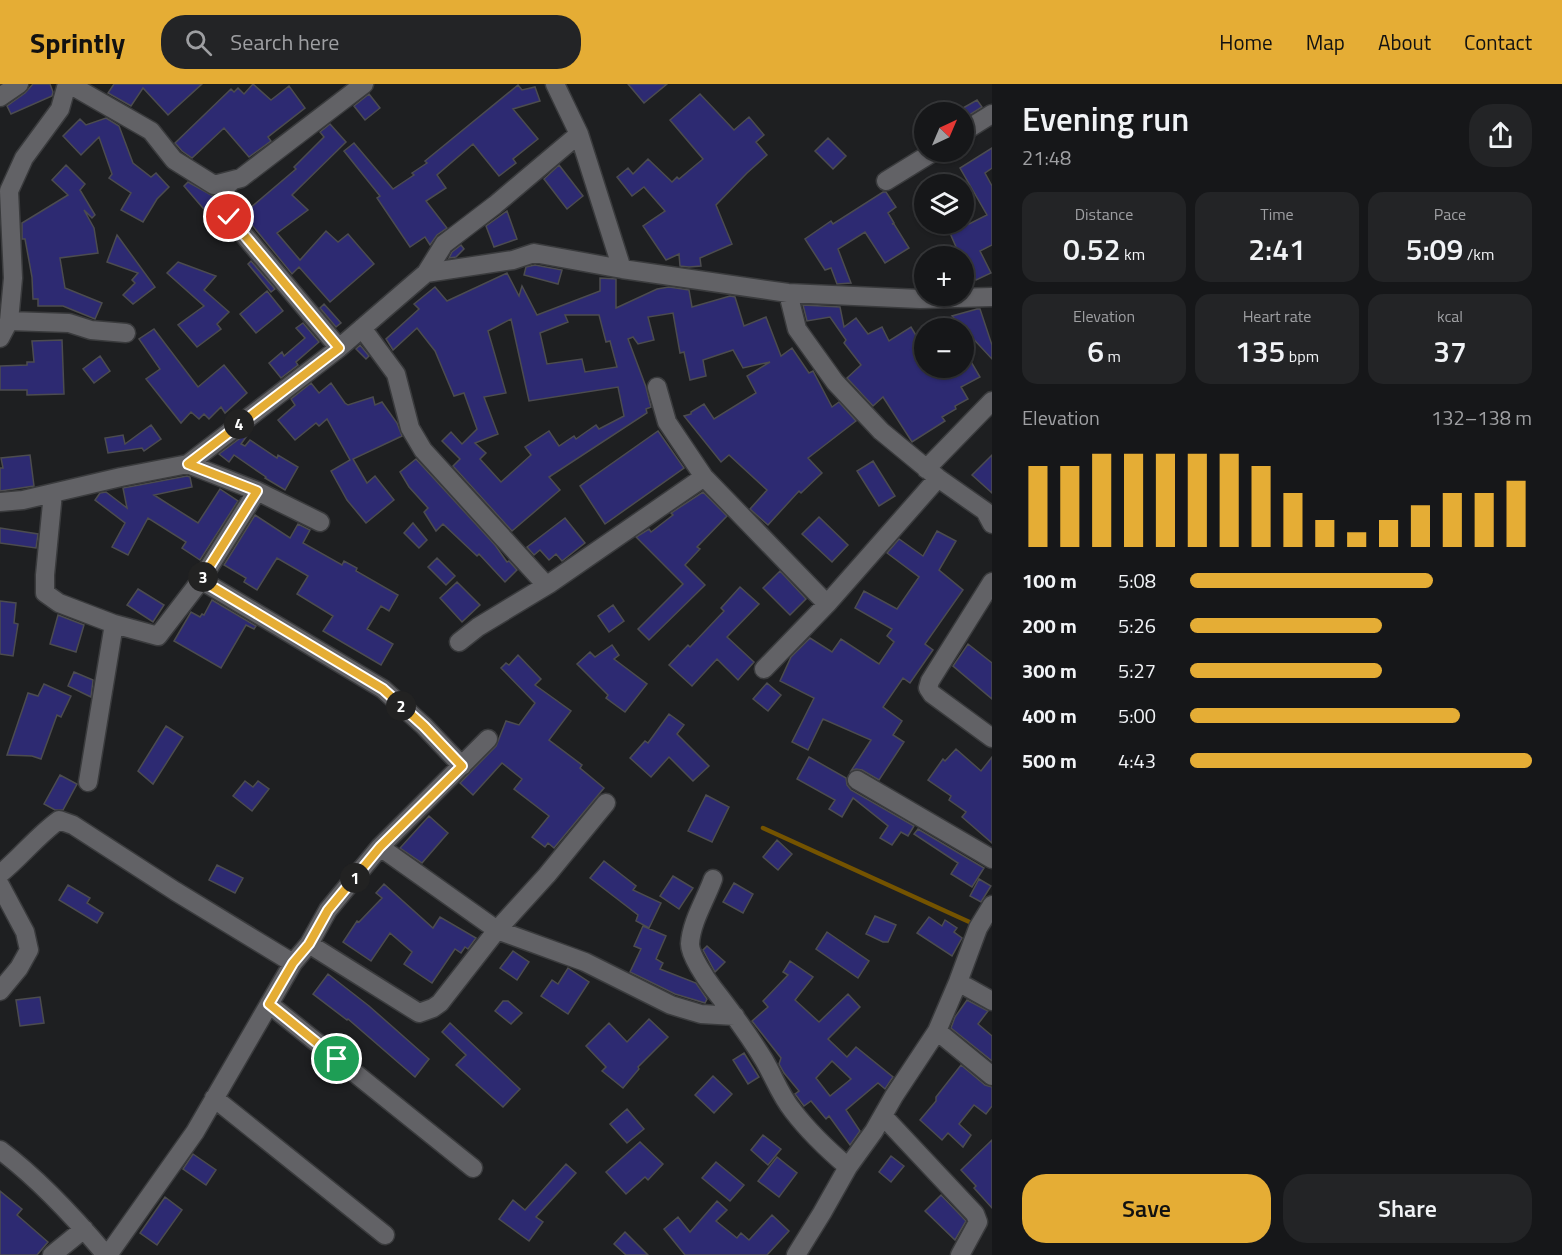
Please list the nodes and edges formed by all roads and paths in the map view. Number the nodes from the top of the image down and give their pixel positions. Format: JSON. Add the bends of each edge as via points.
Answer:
{"nodes":[{"id":1,"x":19,"y":84,"type":"edge"},
{"id":2,"x":68,"y":84,"type":"edge"},
{"id":3,"x":364,"y":84,"type":"edge"},
{"id":4,"x":555,"y":84,"type":"edge"},
{"id":5,"x":0,"y":97,"type":"edge"},
{"id":6,"x":992,"y":114,"type":"edge"},
{"id":7,"x":974,"y":125,"type":"edge"},
{"id":8,"x":579,"y":134,"type":"junction"},
{"id":9,"x":917,"y":162,"type":"edge"},
{"id":10,"x":886,"y":181,"type":"dead end"},
{"id":11,"x":231,"y":182,"type":"junction"},
{"id":12,"x":4,"y":193,"type":"edge"},
{"id":13,"x":622,"y":269,"type":"junction"},
{"id":14,"x":426,"y":273,"type":"junction"},
{"id":15,"x":788,"y":293,"type":"junction"},
{"id":16,"x":992,"y":297,"type":"edge"},
{"id":17,"x":9,"y":321,"type":"junction"},
{"id":18,"x":362,"y":328,"type":"junction"},
{"id":19,"x":126,"y":333,"type":"dead end"},
{"id":20,"x":0,"y":338,"type":"edge"},
{"id":21,"x":339,"y":348,"type":"junction"},
{"id":22,"x":657,"y":387,"type":"dead end"},
{"id":23,"x":992,"y":401,"type":"edge"},
{"id":24,"x":188,"y":464,"type":"junction"},
{"id":25,"x":932,"y":473,"type":"junction"},
{"id":26,"x":705,"y":477,"type":"junction"},
{"id":27,"x":257,"y":491,"type":"junction"},
{"id":28,"x":53,"y":493,"type":"junction"},
{"id":29,"x":0,"y":502,"type":"edge"},
{"id":30,"x":320,"y":522,"type":"dead end"},
{"id":31,"x":992,"y":524,"type":"edge"},
{"id":32,"x":201,"y":580,"type":"junction"},
{"id":33,"x":992,"y":582,"type":"edge"},
{"id":34,"x":546,"y":585,"type":"junction"},
{"id":35,"x":826,"y":604,"type":"junction"},
{"id":36,"x":114,"y":624,"type":"junction"},
{"id":37,"x":459,"y":642,"type":"dead end"},
{"id":38,"x":764,"y":669,"type":"dead end"},
{"id":39,"x":992,"y":738,"type":"edge"},
{"id":40,"x":488,"y":739,"type":"dead end"},
{"id":41,"x":462,"y":766,"type":"junction"},
{"id":42,"x":857,"y":780,"type":"dead end"},
{"id":43,"x":88,"y":782,"type":"dead end"},
{"id":44,"x":606,"y":803,"type":"dead end"},
{"id":45,"x":380,"y":847,"type":"junction"},
{"id":46,"x":992,"y":859,"type":"edge"},
{"id":47,"x":0,"y":874,"type":"edge"},
{"id":48,"x":713,"y":879,"type":"dead end"},
{"id":49,"x":0,"y":885,"type":"edge"},
{"id":50,"x":992,"y":905,"type":"edge"},
{"id":51,"x":497,"y":930,"type":"junction"},
{"id":52,"x":309,"y":944,"type":"junction"},
{"id":53,"x":293,"y":963,"type":"junction"},
{"id":54,"x":958,"y":982,"type":"junction"},
{"id":55,"x":0,"y":991,"type":"edge"},
{"id":56,"x":992,"y":1001,"type":"edge"},
{"id":57,"x":269,"y":1004,"type":"junction"},
{"id":58,"x":735,"y":1016,"type":"junction"},
{"id":59,"x":937,"y":1031,"type":"junction"},
{"id":60,"x":992,"y":1076,"type":"edge"},
{"id":61,"x":214,"y":1098,"type":"junction"},
{"id":62,"x":883,"y":1116,"type":"junction"},
{"id":63,"x":0,"y":1150,"type":"edge"},
{"id":64,"x":848,"y":1167,"type":"junction"},
{"id":65,"x":473,"y":1168,"type":"dead end"},
{"id":66,"x":84,"y":1229,"type":"junction"},
{"id":67,"x":385,"y":1235,"type":"dead end"},
{"id":68,"x":52,"y":1255,"type":"edge"},
{"id":69,"x":107,"y":1255,"type":"edge"},
{"id":70,"x":796,"y":1255,"type":"edge"},
{"id":71,"x":960,"y":1255,"type":"edge"}],
"edges":[{"from":1,"to":5,"type":"street"},
{"from":2,"to":11,"type":"street","via":[[151,131],[186,169],[214,185]]},
{"from":2,"to":12,"type":"street","via":[[60,110]]},
{"from":3,"to":11,"type":"street","via":[[258,166]]},
{"from":4,"to":8,"type":"street"},
{"from":6,"to":7,"type":"street"},
{"from":8,"to":13,"type":"street"},
{"from":8,"to":14,"type":"street","via":[[444,244]]},
{"from":9,"to":10,"type":"street"},
{"from":11,"to":21,"type":"street","via":[[225,187],[229,217]]},
{"from":12,"to":17,"type":"street","via":[[14,278]]},
{"from":13,"to":14,"type":"street","via":[[534,253],[513,260]]},
{"from":13,"to":15,"type":"street"},
{"from":14,"to":18,"type":"street"},
{"from":15,"to":16,"type":"street","via":[[920,299]]},
{"from":15,"to":25,"type":"street","via":[[797,328],[835,382],[881,430]]},
{"from":17,"to":19,"type":"street","via":[[69,323],[91,330]]},
{"from":17,"to":20,"type":"street"},
{"from":18,"to":21,"type":"street"},
{"from":18,"to":34,"type":"street","via":[[396,374],[410,428],[423,450]]},
{"from":21,"to":24,"type":"street"},
{"from":22,"to":26,"type":"street","via":[[668,422]]},
{"from":23,"to":25,"type":"street"},
{"from":24,"to":27,"type":"street"},
{"from":24,"to":28,"type":"street"},
{"from":25,"to":31,"type":"street","via":[[985,511]]},
{"from":25,"to":35,"type":"street"},
{"from":26,"to":34,"type":"street"},
{"from":26,"to":35,"type":"street"},
{"from":27,"to":30,"type":"street"},
{"from":27,"to":32,"type":"street"},
{"from":28,"to":29,"type":"street"},
{"from":28,"to":36,"type":"street","via":[[45,593],[59,603]]},
{"from":32,"to":36,"type":"street","via":[[158,636]]},
{"from":32,"to":41,"type":"street","via":[[383,689]]},
{"from":33,"to":39,"type":"street","via":[[928,688]]},
{"from":34,"to":37,"type":"street"},
{"from":35,"to":38,"type":"street"},
{"from":36,"to":43,"type":"street"},
{"from":40,"to":41,"type":"street"},
{"from":41,"to":45,"type":"street"},
{"from":42,"to":46,"type":"street"},
{"from":44,"to":51,"type":"street"},
{"from":45,"to":51,"type":"street"},
{"from":45,"to":52,"type":"street","via":[[328,910]]},
{"from":47,"to":53,"type":"street","via":[[59,820],[73,825]]},
{"from":48,"to":58,"type":"street","via":[[695,926],[691,951],[706,980]]},
{"from":49,"to":55,"type":"street","via":[[25,932],[29,950]]},
{"from":50,"to":54,"type":"street","via":[[978,928]]},
{"from":51,"to":52,"type":"street","via":[[440,1003],[419,1013]]},
{"from":51,"to":58,"type":"street","via":[[585,962],[671,1005],[712,1016]]},
{"from":52,"to":53,"type":"street"},
{"from":53,"to":57,"type":"street"},
{"from":54,"to":56,"type":"street"},
{"from":54,"to":59,"type":"street"},
{"from":57,"to":61,"type":"street"},
{"from":57,"to":65,"type":"street"},
{"from":58,"to":64,"type":"street","via":[[793,1112]]},
{"from":59,"to":60,"type":"street"},
{"from":59,"to":62,"type":"street"},
{"from":61,"to":67,"type":"street"},
{"from":61,"to":69,"type":"street","via":[[195,1132]]},
{"from":62,"to":64,"type":"street"},
{"from":62,"to":71,"type":"street","via":[[975,1214],[978,1222]]},
{"from":63,"to":66,"type":"street","via":[[24,1168]]},
{"from":64,"to":70,"type":"street"},
{"from":66,"to":68,"type":"street"},
{"from":66,"to":69,"type":"street"}]}
